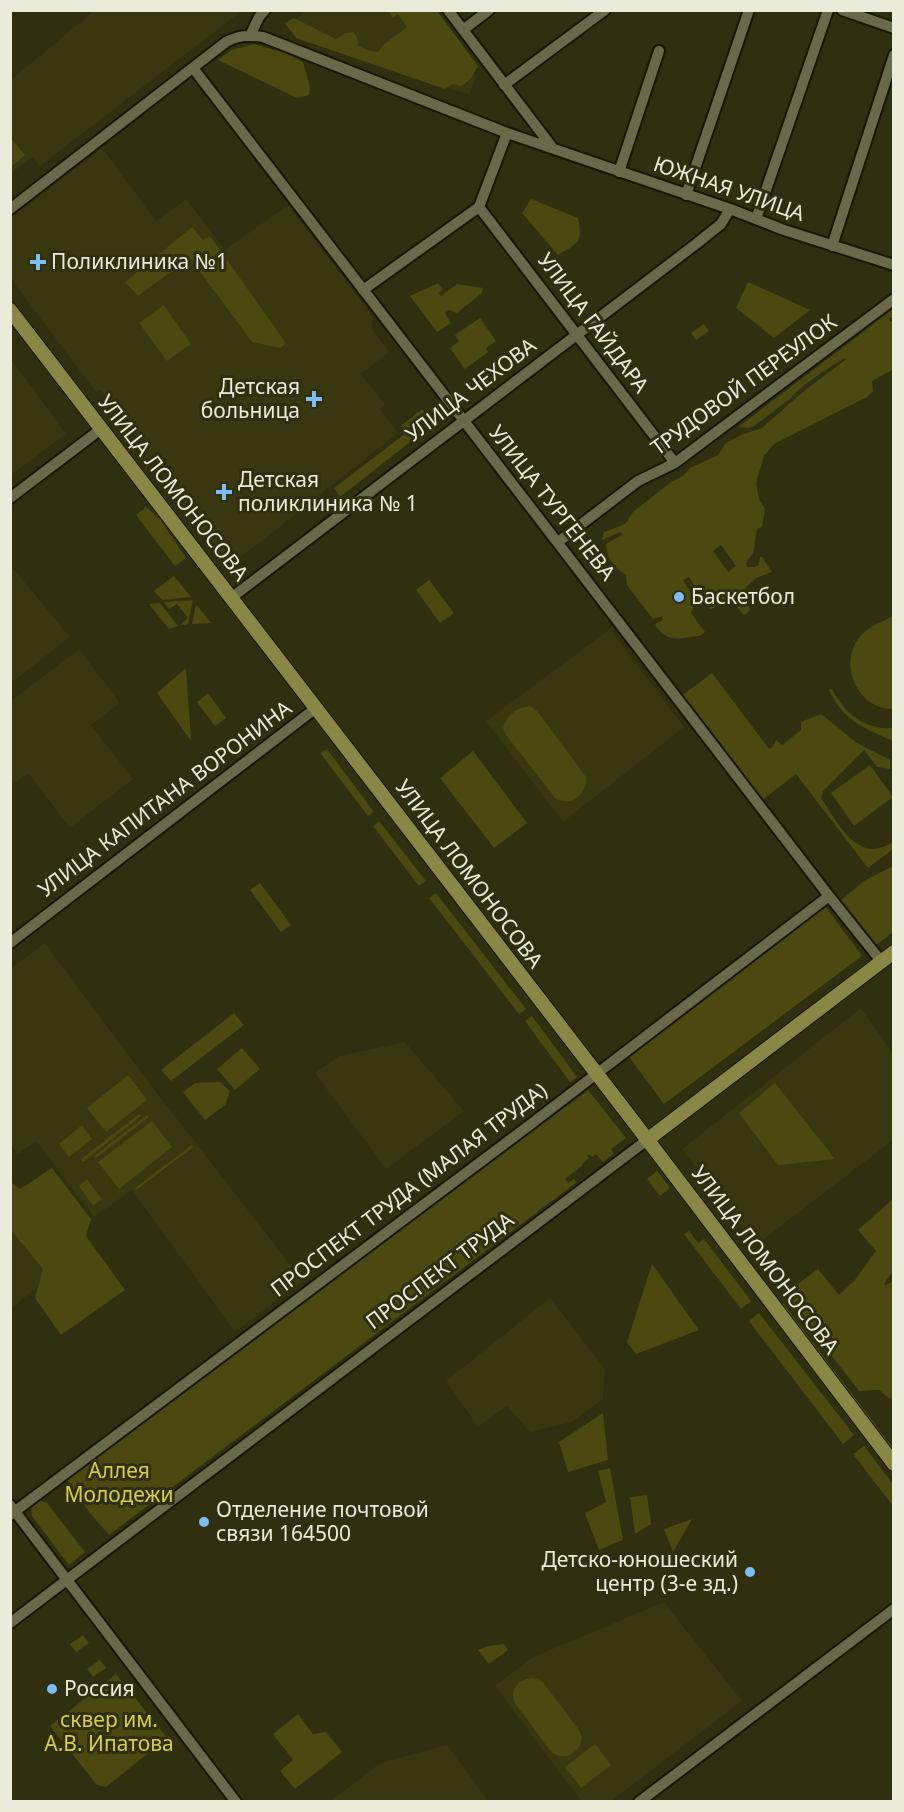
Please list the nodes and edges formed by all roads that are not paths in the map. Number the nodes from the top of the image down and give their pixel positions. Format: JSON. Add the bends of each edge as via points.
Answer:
{"nodes":[{"id":1,"x":265,"y":10,"type":"edge"},
{"id":2,"x":448,"y":10,"type":"edge"},
{"id":3,"x":489,"y":10,"type":"edge"},
{"id":4,"x":605,"y":10,"type":"edge"},
{"id":5,"x":749,"y":10,"type":"edge"},
{"id":6,"x":828,"y":10,"type":"edge"},
{"id":7,"x":842,"y":10,"type":"edge"},
{"id":8,"x":894,"y":28,"type":"edge"},
{"id":9,"x":463,"y":30,"type":"junction"},
{"id":10,"x":250,"y":36,"type":"junction"},
{"id":11,"x":659,"y":51,"type":"dead end"},
{"id":12,"x":894,"y":55,"type":"edge"},
{"id":13,"x":193,"y":68,"type":"junction"},
{"id":14,"x":504,"y":85,"type":"junction"},
{"id":15,"x":523,"y":109,"type":"junction"},
{"id":16,"x":507,"y":133,"type":"junction"},
{"id":17,"x":523,"y":138,"type":"junction"},
{"id":18,"x":552,"y":148,"type":"junction"},
{"id":19,"x":619,"y":172,"type":"junction"},
{"id":20,"x":686,"y":195,"type":"junction"},
{"id":21,"x":479,"y":207,"type":"junction"},
{"id":22,"x":10,"y":209,"type":"edge"},
{"id":23,"x":730,"y":209,"type":"junction"},
{"id":24,"x":756,"y":219,"type":"junction"},
{"id":25,"x":832,"y":246,"type":"junction"},
{"id":26,"x":894,"y":265,"type":"edge"},
{"id":27,"x":363,"y":290,"type":"junction"},
{"id":28,"x":894,"y":299,"type":"edge"},
{"id":29,"x":10,"y":310,"type":"edge"},
{"id":30,"x":578,"y":334,"type":"junction"},
{"id":31,"x":464,"y":421,"type":"junction"},
{"id":32,"x":101,"y":429,"type":"junction"},
{"id":33,"x":675,"y":463,"type":"junction"},
{"id":34,"x":10,"y":498,"type":"edge"},
{"id":35,"x":558,"y":542,"type":"junction"},
{"id":36,"x":231,"y":598,"type":"junction"},
{"id":37,"x":316,"y":708,"type":"junction"},
{"id":38,"x":829,"y":896,"type":"junction"},
{"id":39,"x":10,"y":942,"type":"edge"},
{"id":40,"x":894,"y":952,"type":"edge"},
{"id":41,"x":882,"y":961,"type":"junction"},
{"id":42,"x":596,"y":1073,"type":"junction"},
{"id":43,"x":647,"y":1140,"type":"junction"},
{"id":44,"x":894,"y":1464,"type":"edge"},
{"id":45,"x":12,"y":1510,"type":"edge"},
{"id":46,"x":67,"y":1579,"type":"junction"},
{"id":47,"x":894,"y":1609,"type":"edge"},
{"id":48,"x":10,"y":1623,"type":"edge"},
{"id":49,"x":236,"y":1802,"type":"edge"},
{"id":50,"x":639,"y":1802,"type":"edge"}],
"edges":[{"from":1,"to":10,"type":"street"},
{"from":2,"to":9,"type":"street"},
{"from":3,"to":9,"type":"street"},
{"from":4,"to":14,"type":"street"},
{"from":5,"to":20,"type":"street"},
{"from":6,"to":24,"type":"street"},
{"from":7,"to":8,"type":"street"},
{"from":9,"to":14,"type":"street"},
{"from":10,"to":13,"type":"street","via":[[226,42]]},
{"from":10,"to":16,"type":"street","name":"ЮЖНАЯ УЛИЦА","via":[[263,37]]},
{"from":11,"to":19,"type":"street"},
{"from":12,"to":25,"type":"street"},
{"from":13,"to":22,"type":"street"},
{"from":13,"to":27,"type":"street","name":"УЛИЦА ТУРГЕНЕВА"},
{"from":14,"to":15,"type":"street"},
{"from":15,"to":17,"type":"street"},
{"from":15,"to":18,"type":"street"},
{"from":16,"to":17,"type":"street","name":"ЮЖНАЯ УЛИЦА"},
{"from":16,"to":21,"type":"street"},
{"from":17,"to":18,"type":"street","name":"ЮЖНАЯ УЛИЦА"},
{"from":18,"to":19,"type":"street","name":"ЮЖНАЯ УЛИЦА"},
{"from":19,"to":20,"type":"street","name":"ЮЖНАЯ УЛИЦА"},
{"from":20,"to":23,"type":"street","name":"ЮЖНАЯ УЛИЦА"},
{"from":21,"to":27,"type":"street"},
{"from":21,"to":30,"type":"street","name":"УЛИЦА ГАЙДАРА"},
{"from":23,"to":24,"type":"street","name":"ЮЖНАЯ УЛИЦА"},
{"from":23,"to":30,"type":"street","name":"УЛИЦА ЧЕХОВА","via":[[721,224]]},
{"from":24,"to":25,"type":"street","name":"ЮЖНАЯ УЛИЦА"},
{"from":25,"to":26,"type":"street","name":"ЮЖНАЯ УЛИЦА"},
{"from":27,"to":31,"type":"street","name":"УЛИЦА ТУРГЕНЕВА"},
{"from":28,"to":33,"type":"street","name":"ТРУДОВОЙ ПЕРЕУЛОК"},
{"from":29,"to":32,"type":"main road","name":"УЛИЦА ЛОМОНОСОВА"},
{"from":30,"to":31,"type":"street","name":"УЛИЦА ЧЕХОВА"},
{"from":30,"to":33,"type":"street","name":"УЛИЦА ГАЙДАРА"},
{"from":31,"to":35,"type":"street","name":"УЛИЦА ТУРГЕНЕВА"},
{"from":31,"to":36,"type":"street","name":"УЛИЦА ЧЕХОВА"},
{"from":32,"to":34,"type":"street"},
{"from":32,"to":36,"type":"main road","name":"УЛИЦА ЛОМОНОСОВА"},
{"from":33,"to":35,"type":"street","name":"ТРУДОВОЙ ПЕРЕУЛОК","via":[[638,481]]},
{"from":35,"to":38,"type":"street","name":"УЛИЦА ТУРГЕНЕВА"},
{"from":36,"to":37,"type":"main road","name":"УЛИЦА ЛОМОНОСОВА"},
{"from":37,"to":39,"type":"street","name":"УЛИЦА КАПИТАНА ВОРОНИНА"},
{"from":37,"to":42,"type":"main road","name":"УЛИЦА ЛОМОНОСОВА"},
{"from":38,"to":41,"type":"street","name":"УЛИЦА ТУРГЕНЕВА"},
{"from":38,"to":42,"type":"street","name":"ПРОСПЕКТ ТРУДА (МАЛАЯ ТРУДА)"},
{"from":40,"to":41,"type":"main road","name":"ПРОСПЕКТ ТРУДА"},
{"from":41,"to":43,"type":"main road","name":"ПРОСПЕКТ ТРУДА"},
{"from":42,"to":43,"type":"main road","name":"УЛИЦА ЛОМОНОСОВА"},
{"from":42,"to":45,"type":"street","name":"ПРОСПЕКТ ТРУДА (МАЛАЯ ТРУДА)","via":[[43,1491]]},
{"from":43,"to":44,"type":"main road","name":"УЛИЦА ЛОМОНОСОВА"},
{"from":43,"to":46,"type":"street","name":"ПРОСПЕКТ ТРУДА"},
{"from":45,"to":46,"type":"street"},
{"from":46,"to":48,"type":"street","name":"ПРОСПЕКТ ТРУДА"},
{"from":46,"to":49,"type":"street"},
{"from":47,"to":50,"type":"street"}]}
